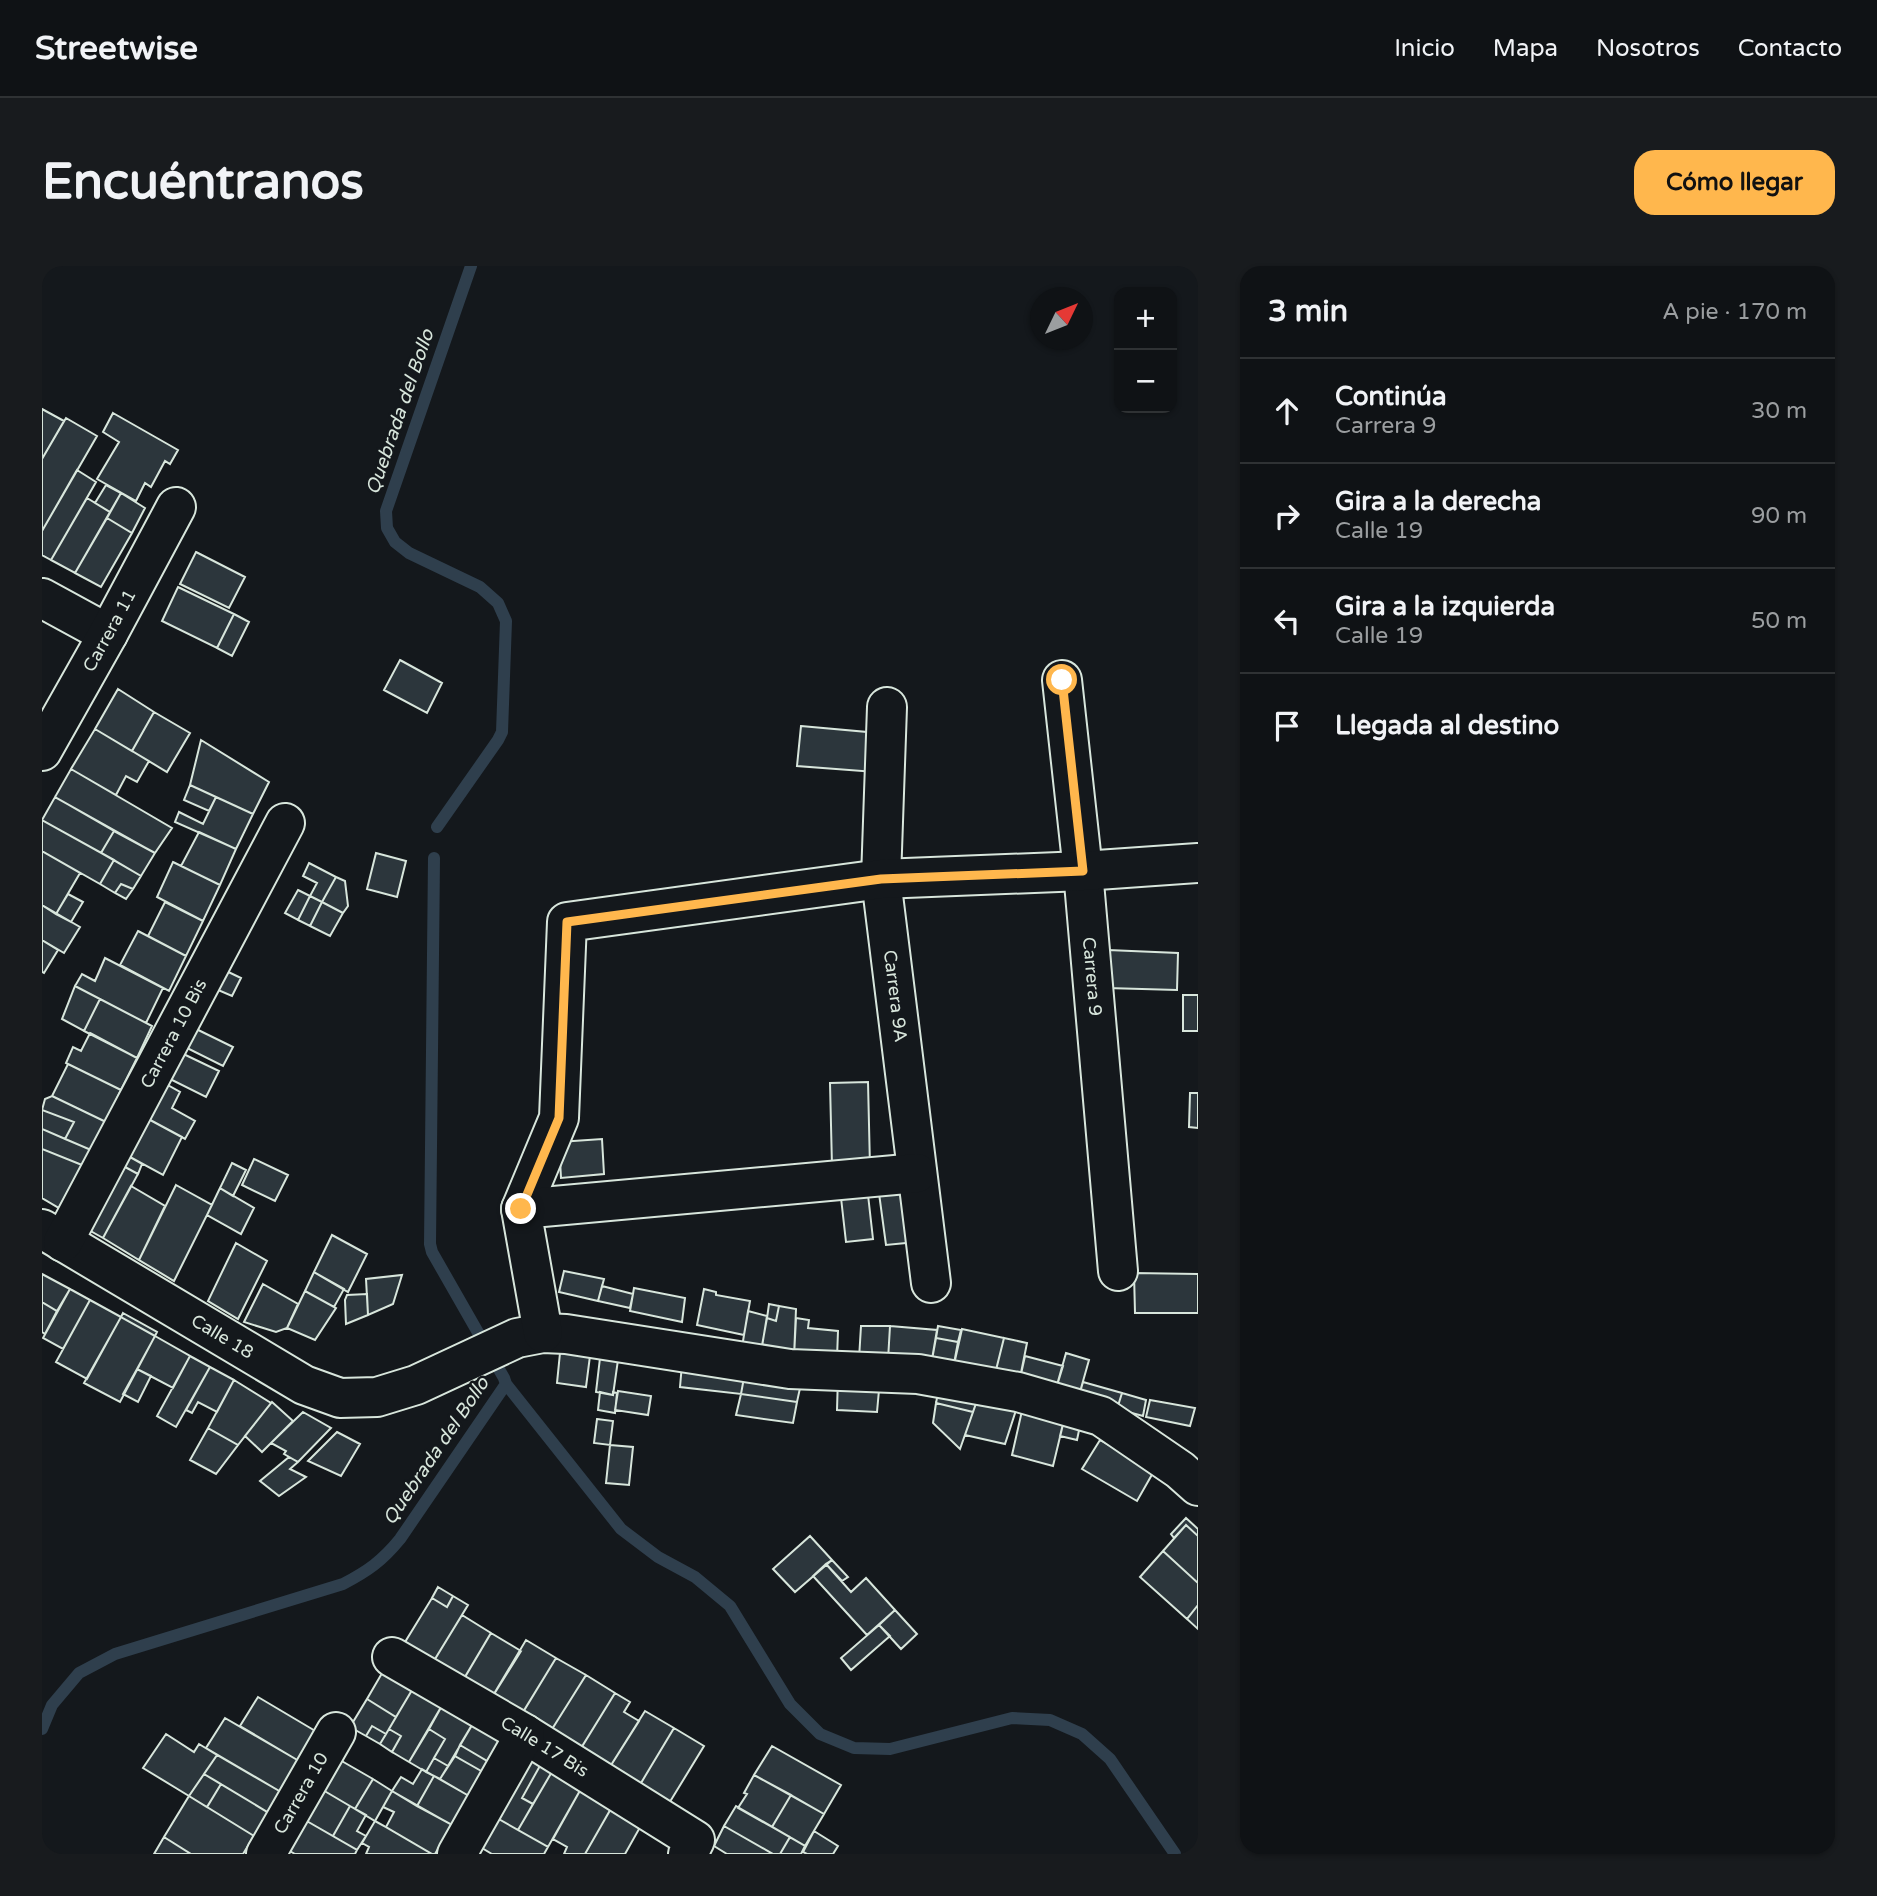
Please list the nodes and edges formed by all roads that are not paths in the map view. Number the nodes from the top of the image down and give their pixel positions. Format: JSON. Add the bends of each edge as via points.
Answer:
{"nodes":[{"id":1,"x":176,"y":507,"type":"dead end"},
{"id":2,"x":42,"y":598,"type":"edge"},
{"id":3,"x":108,"y":635,"type":"junction"},
{"id":4,"x":1062,"y":680,"type":"dead end"},
{"id":5,"x":887,"y":707,"type":"dead end"},
{"id":6,"x":42,"y":751,"type":"edge"},
{"id":7,"x":285,"y":823,"type":"dead end"},
{"id":8,"x":1198,"y":863,"type":"edge"},
{"id":9,"x":1083,"y":871,"type":"junction"},
{"id":10,"x":881,"y":879,"type":"junction"},
{"id":11,"x":917,"y":1173,"type":"junction"},
{"id":12,"x":521,"y":1209,"type":"junction"},
{"id":13,"x":53,"y":1236,"type":"edge"},
{"id":14,"x":1118,"y":1271,"type":"dead end"},
{"id":15,"x":931,"y":1283,"type":"dead end"},
{"id":16,"x":530,"y":1336,"type":"junction"},
{"id":17,"x":1192,"y":1471,"type":"edge"},
{"id":18,"x":392,"y":1657,"type":"dead end"},
{"id":19,"x":336,"y":1732,"type":"dead end"},
{"id":20,"x":525,"y":1734,"type":"junction"},
{"id":21,"x":691,"y":1847,"type":"edge"},
{"id":22,"x":265,"y":1854,"type":"edge"},
{"id":23,"x":457,"y":1854,"type":"edge"}],
"edges":[{"from":1,"to":3,"type":"street","name":"Carrera 11"},
{"from":2,"to":3,"type":"street"},
{"from":3,"to":6,"type":"street","name":"Carrera 11"},
{"from":4,"to":9,"type":"street","name":"Carrera 9"},
{"from":5,"to":10,"type":"street","name":"Carrera 9A"},
{"from":7,"to":13,"type":"street","name":"Carrera 10 Bis"},
{"from":8,"to":9,"type":"street"},
{"from":9,"to":10,"type":"street"},
{"from":9,"to":14,"type":"street","name":"Carrera 9"},
{"from":10,"to":11,"type":"street","name":"Carrera 9A"},
{"from":10,"to":12,"type":"street","via":[[567,922],[559,1118]]},
{"from":11,"to":12,"type":"street"},
{"from":11,"to":15,"type":"street","name":"Carrera 9A"},
{"from":12,"to":16,"type":"street"},
{"from":13,"to":16,"type":"street","name":"Calle 18","via":[[304,1385],[340,1398],[377,1397],[416,1385]]},
{"from":16,"to":17,"type":"street","via":[[566,1334],[790,1369],[918,1374],[1018,1392],[1101,1416]]},
{"from":18,"to":20,"type":"street","name":"Calle 17 Bis"},
{"from":19,"to":22,"type":"street","name":"Carrera 10"},
{"from":20,"to":21,"type":"street","name":"Calle 17 Bis"},
{"from":20,"to":23,"type":"street"}]}
